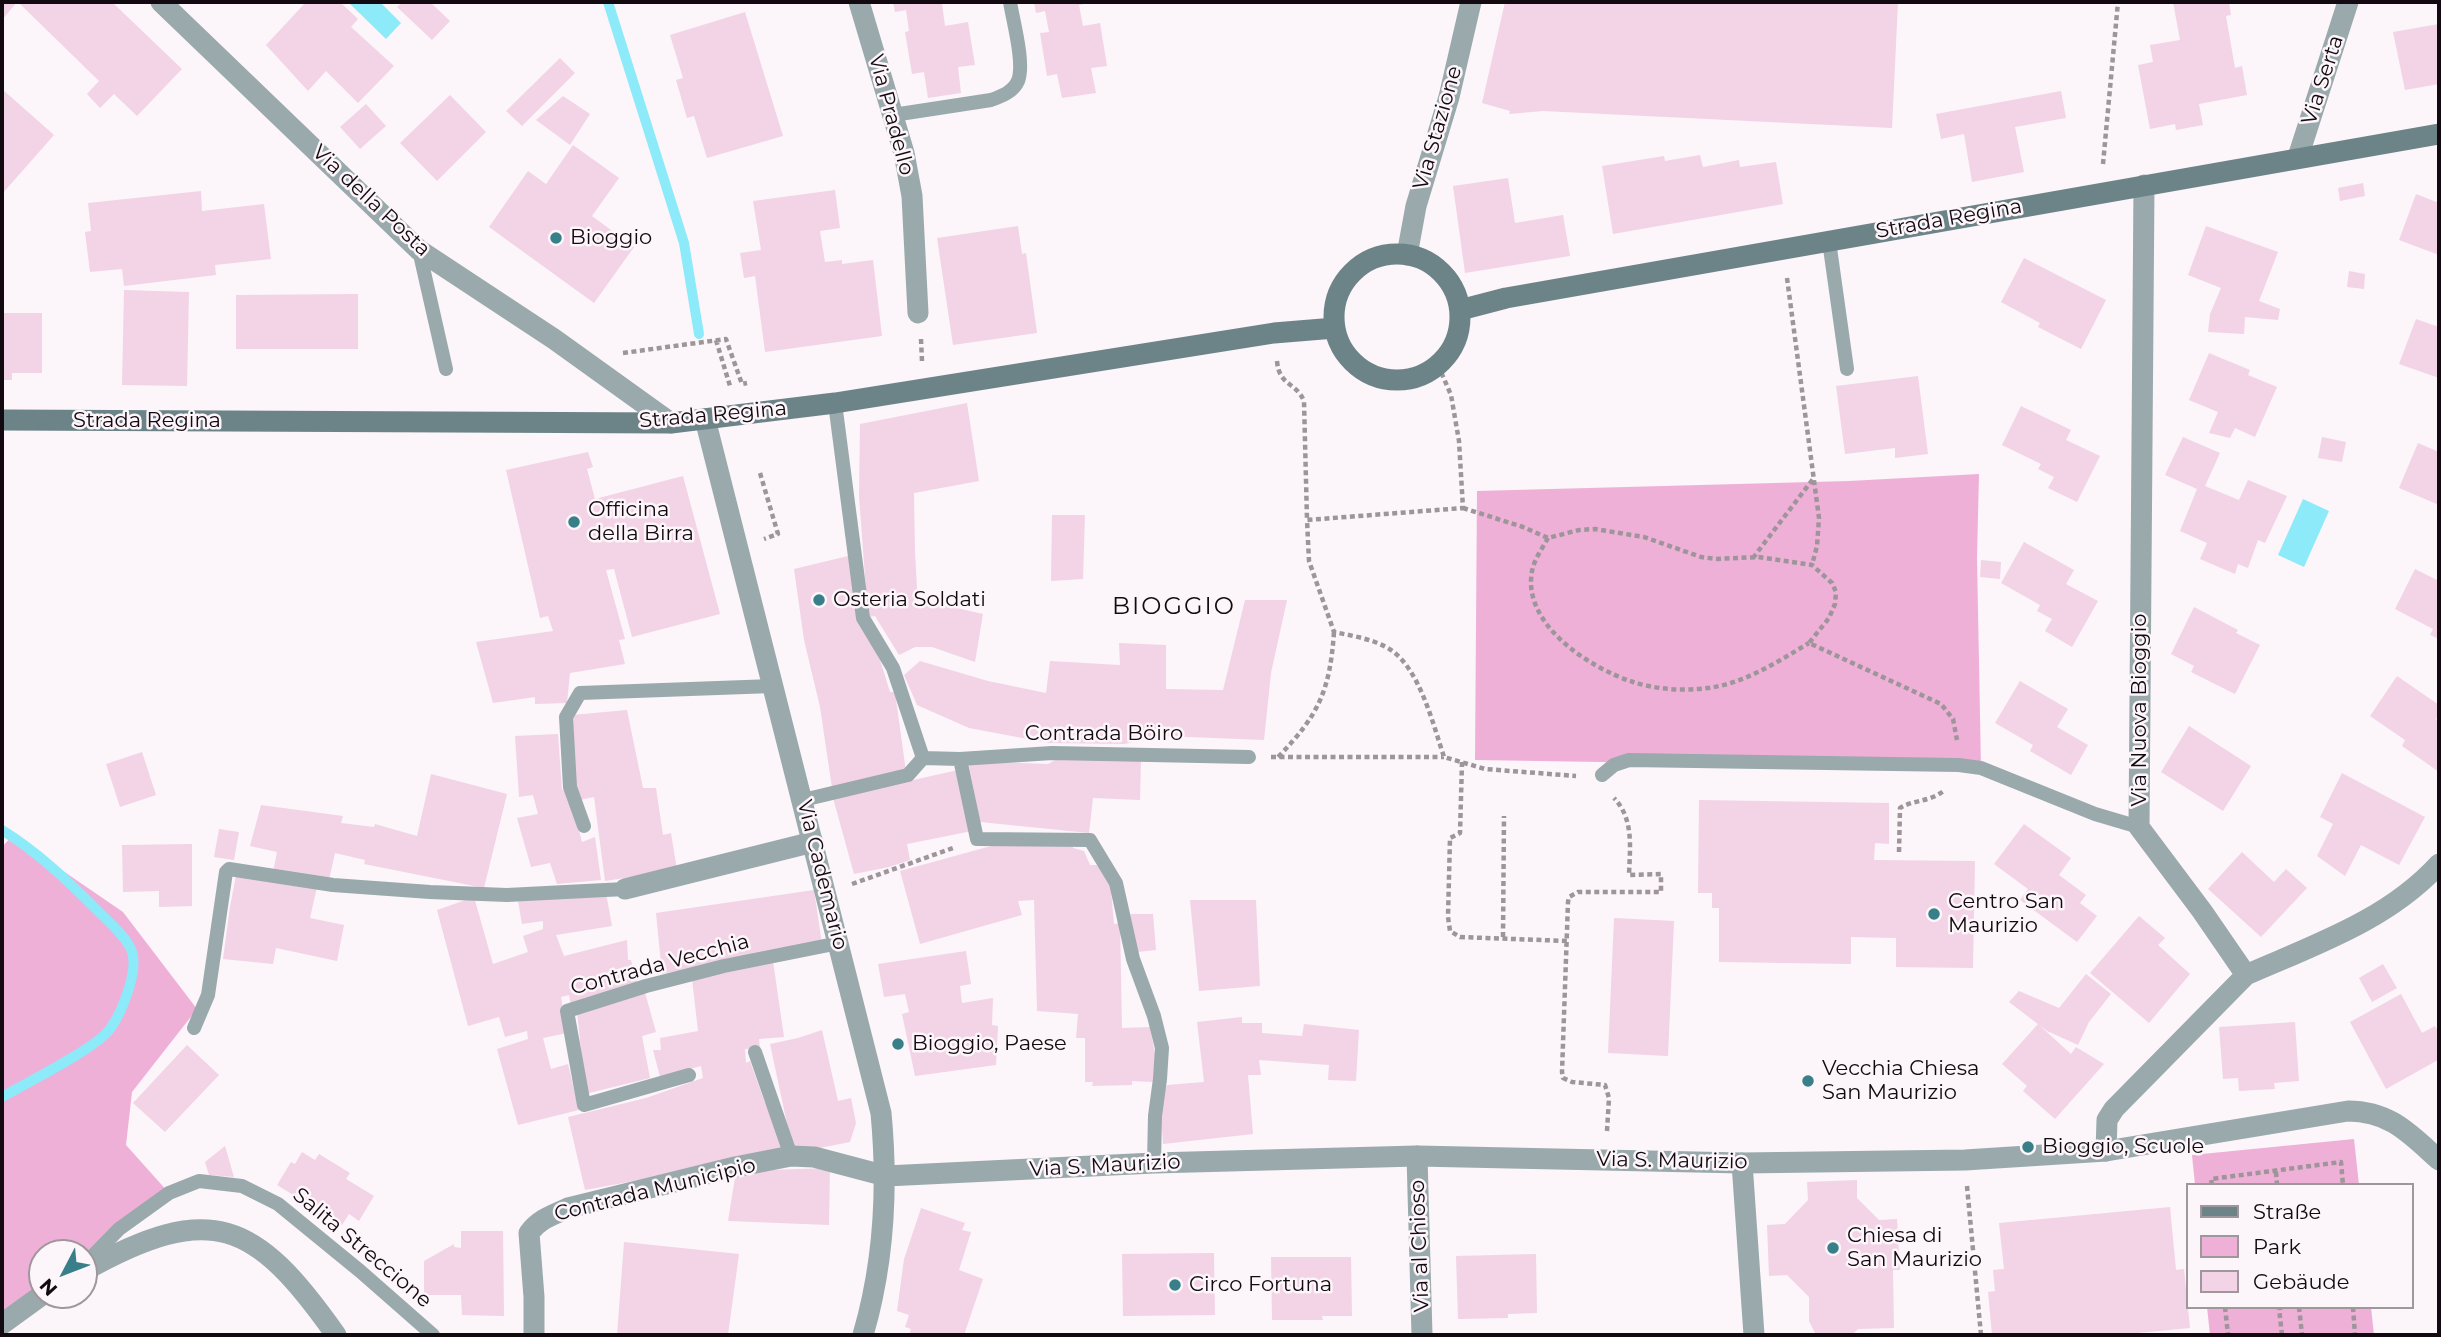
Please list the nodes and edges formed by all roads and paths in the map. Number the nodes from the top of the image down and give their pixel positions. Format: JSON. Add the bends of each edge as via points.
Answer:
{"nodes":[{"id":1,"x":160,"y":2,"type":"edge"},
{"id":2,"x":859,"y":2,"type":"edge"},
{"id":3,"x":1010,"y":2,"type":"edge"},
{"id":4,"x":1471,"y":2,"type":"edge"},
{"id":5,"x":2118,"y":2,"type":"edge"},
{"id":6,"x":2348,"y":2,"type":"edge"},
{"id":7,"x":893,"y":115,"type":"junction"},
{"id":8,"x":2439,"y":134,"type":"edge"},
{"id":9,"x":2298,"y":157,"type":"junction"},
{"id":10,"x":2144,"y":184,"type":"junction"},
{"id":11,"x":2100,"y":192,"type":"junction"},
{"id":12,"x":1829,"y":240,"type":"junction"},
{"id":13,"x":1783,"y":248,"type":"junction"},
{"id":14,"x":419,"y":250,"type":"junction"},
{"id":15,"x":1407,"y":255,"type":"junction"},
{"id":16,"x":1460,"y":310,"type":"junction"},
{"id":17,"x":918,"y":313,"type":"dead end"},
{"id":18,"x":1335,"y":328,"type":"junction"},
{"id":19,"x":1274,"y":333,"type":"junction"},
{"id":20,"x":716,"y":340,"type":"junction"},
{"id":21,"x":615,"y":354,"type":"dead end"},
{"id":22,"x":923,"y":360,"type":"dead end"},
{"id":23,"x":909,"y":362,"type":"dead end"},
{"id":24,"x":1438,"y":365,"type":"junction"},
{"id":25,"x":446,"y":369,"type":"dead end"},
{"id":26,"x":1847,"y":369,"type":"dead end"},
{"id":27,"x":756,"y":382,"type":"dead end"},
{"id":28,"x":731,"y":389,"type":"dead end"},
{"id":29,"x":835,"y":403,"type":"junction"},
{"id":30,"x":705,"y":419,"type":"junction"},
{"id":31,"x":2,"y":420,"type":"edge"},
{"id":32,"x":671,"y":423,"type":"junction"},
{"id":33,"x":760,"y":473,"type":"dead end"},
{"id":34,"x":1813,"y":478,"type":"junction"},
{"id":35,"x":1463,"y":508,"type":"junction"},
{"id":36,"x":1307,"y":520,"type":"junction"},
{"id":37,"x":774,"y":522,"type":"dead end"},
{"id":38,"x":1549,"y":538,"type":"junction"},
{"id":39,"x":1754,"y":558,"type":"junction"},
{"id":40,"x":1812,"y":565,"type":"junction"},
{"id":41,"x":1334,"y":632,"type":"junction"},
{"id":42,"x":1809,"y":643,"type":"junction"},
{"id":43,"x":773,"y":686,"type":"junction"},
{"id":44,"x":1249,"y":757,"type":"joint"},
{"id":45,"x":1278,"y":757,"type":"junction"},
{"id":46,"x":1444,"y":757,"type":"junction"},
{"id":47,"x":923,"y":758,"type":"junction"},
{"id":48,"x":960,"y":759,"type":"junction"},
{"id":49,"x":1462,"y":762,"type":"junction"},
{"id":50,"x":1959,"y":765,"type":"junction"},
{"id":51,"x":1602,"y":775,"type":"dead end"},
{"id":52,"x":1584,"y":778,"type":"dead end"},
{"id":53,"x":1609,"y":794,"type":"dead end"},
{"id":54,"x":803,"y":800,"type":"junction"},
{"id":55,"x":1504,"y":816,"type":"dead end"},
{"id":56,"x":584,"y":826,"type":"dead end"},
{"id":57,"x":2138,"y":827,"type":"junction"},
{"id":58,"x":977,"y":839,"type":"junction"},
{"id":59,"x":813,"y":842,"type":"junction"},
{"id":60,"x":1899,"y":852,"type":"dead end"},
{"id":61,"x":2439,"y":864,"type":"edge"},
{"id":62,"x":625,"y":889,"type":"joint"},
{"id":63,"x":827,"y":893,"type":"junction"},
{"id":64,"x":1503,"y":937,"type":"dead end"},
{"id":65,"x":1567,"y":940,"type":"junction"},
{"id":66,"x":839,"y":943,"type":"junction"},
{"id":67,"x":2246,"y":975,"type":"junction"},
{"id":68,"x":194,"y":1028,"type":"dead end"},
{"id":69,"x":755,"y":1052,"type":"dead end"},
{"id":70,"x":689,"y":1075,"type":"dead end"},
{"id":71,"x":2106,"y":1151,"type":"junction"},
{"id":72,"x":790,"y":1156,"type":"junction"},
{"id":73,"x":1417,"y":1156,"type":"junction"},
{"id":74,"x":1606,"y":1160,"type":"junction"},
{"id":75,"x":1965,"y":1160,"type":"junction"},
{"id":76,"x":2439,"y":1160,"type":"edge"},
{"id":77,"x":1154,"y":1163,"type":"junction"},
{"id":78,"x":1742,"y":1163,"type":"junction"},
{"id":79,"x":2276,"y":1171,"type":"junction"},
{"id":80,"x":886,"y":1176,"type":"junction"},
{"id":81,"x":2212,"y":1183,"type":"edge"},
{"id":82,"x":2277,"y":1183,"type":"edge"},
{"id":83,"x":2343,"y":1183,"type":"edge"},
{"id":84,"x":98,"y":1251,"type":"edge"},
{"id":85,"x":98,"y":1265,"type":"edge"},
{"id":86,"x":28,"y":1306,"type":"edge"},
{"id":87,"x":2225,"y":1309,"type":"edge"},
{"id":88,"x":2278,"y":1309,"type":"edge"},
{"id":89,"x":2298,"y":1309,"type":"edge"},
{"id":90,"x":2353,"y":1309,"type":"edge"},
{"id":91,"x":2,"y":1324,"type":"edge"},
{"id":92,"x":337,"y":1335,"type":"edge"},
{"id":93,"x":433,"y":1335,"type":"edge"},
{"id":94,"x":534,"y":1335,"type":"edge"},
{"id":95,"x":863,"y":1335,"type":"edge"},
{"id":96,"x":1422,"y":1335,"type":"edge"},
{"id":97,"x":1754,"y":1335,"type":"edge"},
{"id":98,"x":1981,"y":1335,"type":"edge"},
{"id":99,"x":2228,"y":1335,"type":"edge"},
{"id":100,"x":2281,"y":1335,"type":"edge"},
{"id":101,"x":2302,"y":1335,"type":"edge"},
{"id":102,"x":2355,"y":1335,"type":"edge"}],
"edges":[{"from":1,"to":14,"type":"street","name":"Via della Posta"},
{"from":2,"to":7,"type":"street","name":"Via Pradello"},
{"from":3,"to":7,"type":"lane","via":[[1020,68],[1012,90],[991,100]]},
{"from":4,"to":15,"type":"street","name":"Via Stazione"},
{"from":5,"to":11,"type":"path"},
{"from":6,"to":9,"type":"street","name":"Via Serta"},
{"from":7,"to":17,"type":"street","name":"Via Pradello","via":[[912,196]]},
{"from":8,"to":9,"type":"main road","name":"Strada Regina"},
{"from":9,"to":10,"type":"main road","name":"Strada Regina"},
{"from":10,"to":11,"type":"main road","name":"Strada Regina"},
{"from":10,"to":57,"type":"street","name":"Via Nuova Bioggio"},
{"from":11,"to":12,"type":"main road","name":"Strada Regina"},
{"from":12,"to":13,"type":"main road","name":"Strada Regina"},
{"from":12,"to":26,"type":"lane"},
{"from":13,"to":16,"type":"main road","name":"Strada Regina"},
{"from":13,"to":34,"type":"path"},
{"from":14,"to":25,"type":"lane"},
{"from":14,"to":32,"type":"street","name":"Via della Posta"},
{"from":15,"to":16,"type":"main road","via":[[1443,273]]},
{"from":15,"to":18,"type":"main road","via":[[1368,261],[1352,273],[1340,289]]},
{"from":16,"to":24,"type":"main road","via":[[1459,330]]},
{"from":18,"to":19,"type":"main road","name":"Strada Regina"},
{"from":18,"to":24,"type":"main road","via":[[1340,346],[1352,361],[1376,376],[1404,380]]},
{"from":19,"to":29,"type":"main road","name":"Strada Regina"},
{"from":19,"to":36,"type":"path","via":[[1281,378],[1304,401]]},
{"from":20,"to":21,"type":"path"},
{"from":20,"to":27,"type":"path","via":[[726,339],[742,384]]},
{"from":20,"to":28,"type":"path"},
{"from":22,"to":23,"type":"path"},
{"from":24,"to":35,"type":"path","via":[[1451,395]]},
{"from":29,"to":30,"type":"main road","name":"Strada Regina"},
{"from":29,"to":47,"type":"lane","via":[[863,618],[892,668]]},
{"from":30,"to":32,"type":"main road","name":"Strada Regina"},
{"from":30,"to":43,"type":"street","name":"Via Cademario"},
{"from":31,"to":32,"type":"main road","name":"Strada Regina"},
{"from":33,"to":37,"type":"path"},
{"from":34,"to":39,"type":"path"},
{"from":34,"to":40,"type":"path","via":[[1818,518]]},
{"from":35,"to":36,"type":"path"},
{"from":35,"to":38,"type":"path"},
{"from":36,"to":41,"type":"path","via":[[1309,561]]},
{"from":38,"to":39,"type":"path","via":[[1595,529],[1644,537],[1701,557]]},
{"from":38,"to":42,"type":"path","via":[[1533,566],[1535,603],[1554,633],[1601,669],[1634,682],[1697,690],[1756,674]]},
{"from":39,"to":40,"type":"path"},
{"from":40,"to":42,"type":"path","via":[[1836,592],[1829,618]]},
{"from":41,"to":45,"type":"path","via":[[1332,667],[1323,693],[1312,717]]},
{"from":41,"to":46,"type":"path","via":[[1371,640],[1392,651],[1424,698]]},
{"from":42,"to":50,"type":"path","via":[[1941,704],[1953,719]]},
{"from":43,"to":54,"type":"street","name":"Via Cademario"},
{"from":43,"to":56,"type":"lane","via":[[580,693],[566,717],[570,787]]},
{"from":44,"to":45,"type":"path"},
{"from":44,"to":48,"type":"lane","name":"Contrada Böiro","via":[[1052,753]]},
{"from":45,"to":46,"type":"path"},
{"from":46,"to":49,"type":"path"},
{"from":47,"to":48,"type":"lane","name":"Contrada Böiro"},
{"from":47,"to":54,"type":"lane","via":[[908,775]]},
{"from":48,"to":58,"type":"lane"},
{"from":49,"to":52,"type":"path","via":[[1485,769]]},
{"from":49,"to":65,"type":"path","via":[[1460,832],[1450,838],[1450,931],[1460,937]]},
{"from":50,"to":51,"type":"lane","via":[[1629,760]]},
{"from":50,"to":57,"type":"lane","via":[[1981,768]]},
{"from":50,"to":60,"type":"path","via":[[1948,788],[1936,797],[1900,808]]},
{"from":53,"to":65,"type":"path","via":[[1626,814],[1629,875],[1661,874],[1661,892],[1573,894],[1568,902]]},
{"from":54,"to":59,"type":"street","name":"Via Cademario"},
{"from":55,"to":64,"type":"path"},
{"from":57,"to":67,"type":"street","name":"Via Nuova Bioggio"},
{"from":58,"to":63,"type":"path"},
{"from":58,"to":77,"type":"lane","via":[[1090,840],[1116,883],[1133,959],[1161,1048]]},
{"from":59,"to":62,"type":"street"},
{"from":59,"to":63,"type":"street","name":"Via Cademario"},
{"from":61,"to":67,"type":"street","via":[[2399,901],[2365,922]]},
{"from":62,"to":68,"type":"lane","via":[[507,895],[430,892],[333,885],[229,869],[208,995]]},
{"from":63,"to":66,"type":"street","name":"Via Cademario"},
{"from":65,"to":74,"type":"path","via":[[1563,1078],[1605,1085]]},
{"from":66,"to":70,"type":"lane","name":"Contrada Vecchia","via":[[685,976],[568,1012],[584,1104]]},
{"from":66,"to":80,"type":"street","name":"Via Cademario","via":[[881,1113]]},
{"from":67,"to":71,"type":"street","via":[[2114,1109],[2107,1121]]},
{"from":69,"to":72,"type":"lane"},
{"from":71,"to":75,"type":"street","name":"Via S. Maurizio"},
{"from":71,"to":76,"type":"street","name":"Via S. Maurizio","via":[[2360,1111],[2387,1118]]},
{"from":72,"to":80,"type":"street","name":"Contrada Municipio","via":[[814,1157]]},
{"from":72,"to":94,"type":"street","name":"Contrada Municipio","via":[[568,1208],[544,1218],[529,1233]]},
{"from":73,"to":74,"type":"street","name":"Via S. Maurizio"},
{"from":73,"to":77,"type":"street","name":"Via S. Maurizio"},
{"from":73,"to":96,"type":"street","name":"Via al Chioso"},
{"from":74,"to":78,"type":"street","name":"Via S. Maurizio"},
{"from":75,"to":78,"type":"street","name":"Via S. Maurizio"},
{"from":75,"to":98,"type":"path"},
{"from":77,"to":80,"type":"street","name":"Via S. Maurizio"},
{"from":78,"to":97,"type":"street"},
{"from":79,"to":81,"type":"path","via":[[2211,1178]]},
{"from":79,"to":82,"type":"path"},
{"from":79,"to":83,"type":"path","via":[[2341,1162]]},
{"from":80,"to":95,"type":"street","name":"Via Cademario","via":[[876,1278]]},
{"from":84,"to":93,"type":"lane","name":"Salita Streccione","via":[[119,1229],[169,1193],[199,1181],[242,1186],[278,1203]]},
{"from":85,"to":92,"type":"street","via":[[173,1232],[221,1230],[268,1254],[303,1289]]},
{"from":86,"to":91,"type":"street"},
{"from":87,"to":99,"type":"path"},
{"from":88,"to":100,"type":"path"},
{"from":89,"to":101,"type":"path"},
{"from":90,"to":102,"type":"path"}]}
